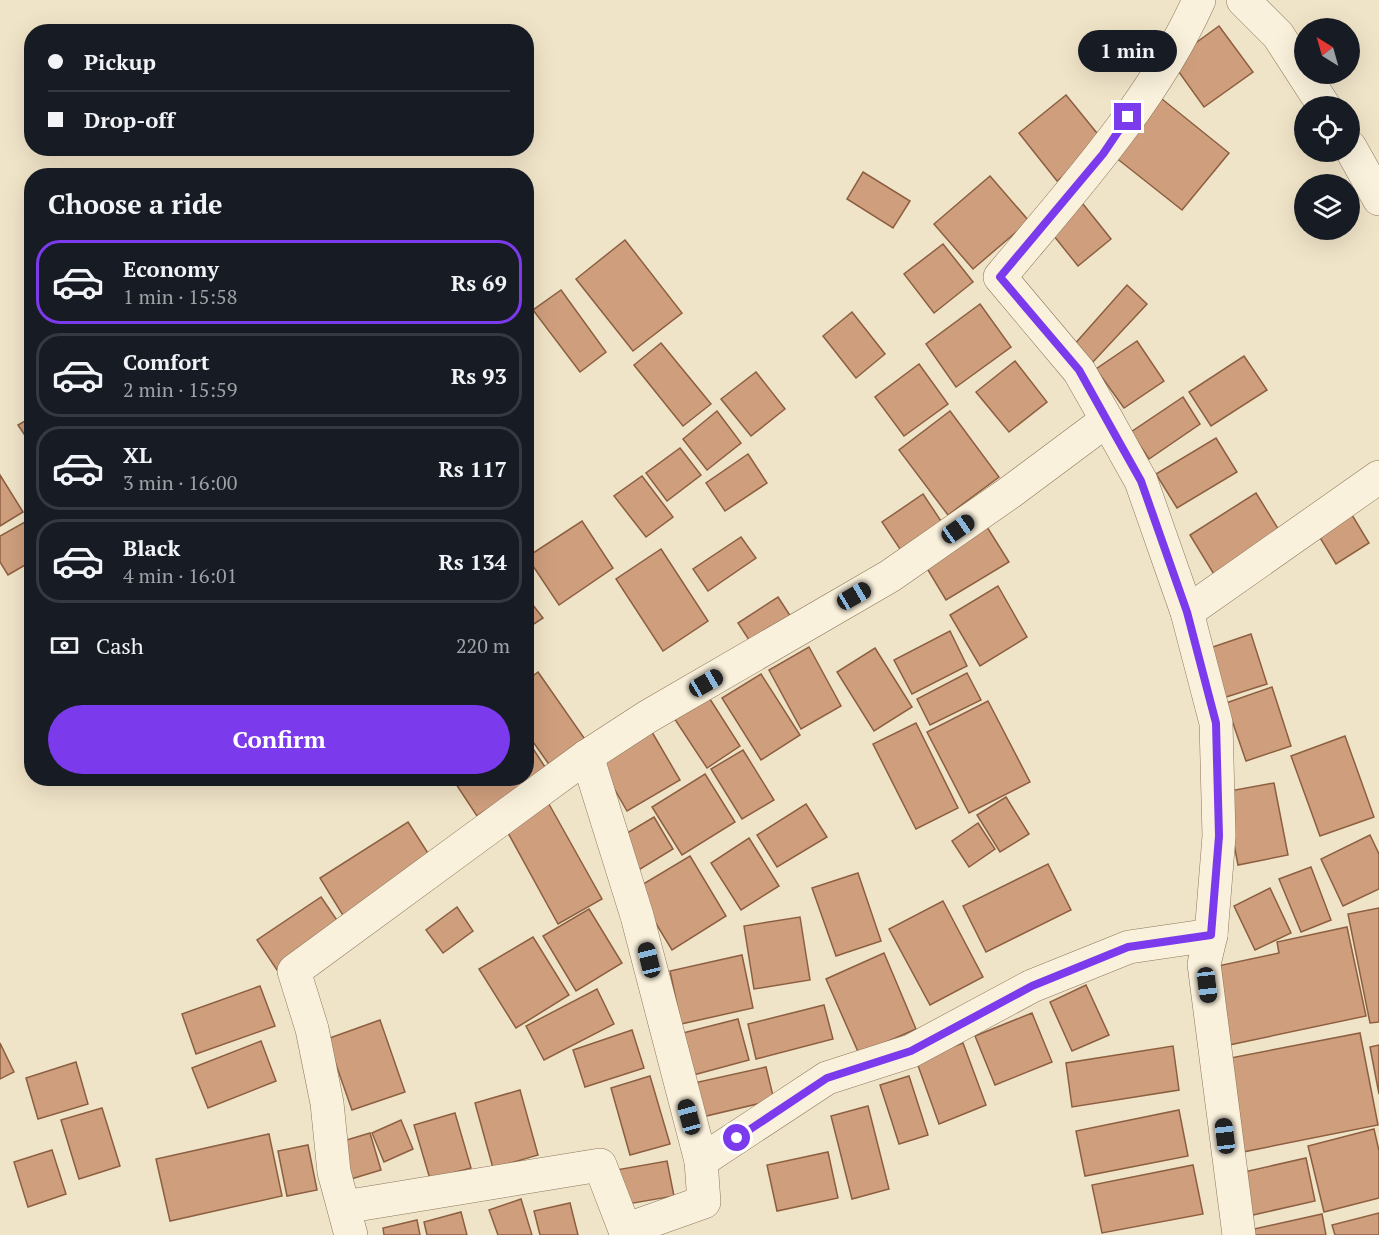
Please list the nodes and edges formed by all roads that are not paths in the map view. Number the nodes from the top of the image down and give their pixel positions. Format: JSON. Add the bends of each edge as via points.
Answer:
{"nodes":[{"id":1,"x":1199,"y":0,"type":"edge"},
{"id":2,"x":1244,"y":0,"type":"edge"},
{"id":3,"x":1318,"y":96,"type":"edge"},
{"id":4,"x":1358,"y":162,"type":"edge"},
{"id":5,"x":1379,"y":199,"type":"edge"},
{"id":6,"x":1107,"y":420,"type":"junction"},
{"id":7,"x":1379,"y":477,"type":"edge"},
{"id":8,"x":1187,"y":612,"type":"junction"},
{"id":9,"x":587,"y":756,"type":"junction"},
{"id":10,"x":1211,"y":935,"type":"junction"},
{"id":11,"x":701,"y":1161,"type":"junction"},
{"id":12,"x":347,"y":1221,"type":"edge"},
{"id":13,"x":1239,"y":1235,"type":"edge"}],
"edges":[{"from":1,"to":6,"type":"street","via":[[1165,62],[1103,154],[1000,277],[1079,370]]},
{"from":2,"to":3,"type":"street","via":[[1278,35]]},
{"from":4,"to":5,"type":"street"},
{"from":6,"to":8,"type":"street","via":[[1141,481]]},
{"from":6,"to":9,"type":"street","via":[[890,576]]},
{"from":7,"to":8,"type":"street"},
{"from":8,"to":10,"type":"street","via":[[1216,723],[1219,836]]},
{"from":9,"to":11,"type":"street","via":[[637,916]]},
{"from":9,"to":12,"type":"street","via":[[294,971],[312,1029],[327,1103],[334,1172]]},
{"from":10,"to":11,"type":"street","via":[[1128,947],[1032,986],[911,1051],[827,1078]]},
{"from":10,"to":13,"type":"street","via":[[1204,964]]},
{"from":11,"to":12,"type":"street","via":[[704,1202],[625,1230],[600,1165]]}]}
